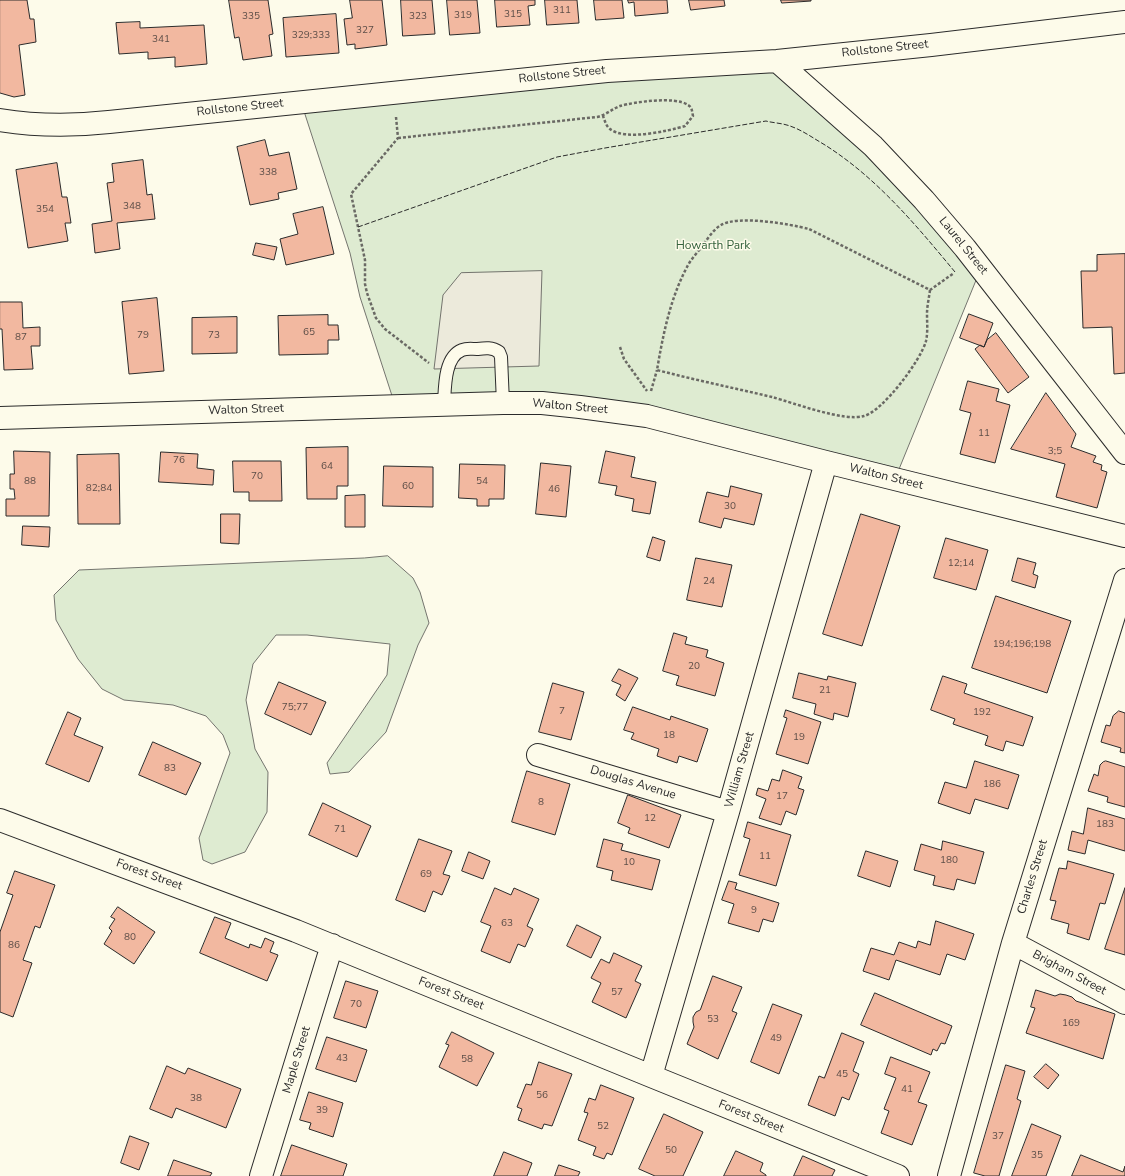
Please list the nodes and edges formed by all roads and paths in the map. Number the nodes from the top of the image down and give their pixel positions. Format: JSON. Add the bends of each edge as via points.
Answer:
{"nodes":[{"id":1,"x":1125,"y":22,"type":"edge"},
{"id":2,"x":777,"y":61,"type":"junction"},
{"id":3,"x":395,"y":92,"type":"junction"},
{"id":4,"x":603,"y":116,"type":"junction"},
{"id":5,"x":0,"y":120,"type":"edge"},
{"id":6,"x":398,"y":138,"type":"junction"},
{"id":7,"x":955,"y":272,"type":"dead end"},
{"id":8,"x":930,"y":290,"type":"junction"},
{"id":9,"x":620,"y":347,"type":"dead end"},
{"id":10,"x":447,"y":368,"type":"junction"},
{"id":11,"x":650,"y":395,"type":"dead end"},
{"id":12,"x":503,"y":403,"type":"junction"},
{"id":13,"x":444,"y":404,"type":"junction"},
{"id":14,"x":0,"y":418,"type":"edge"},
{"id":15,"x":1125,"y":453,"type":"edge"},
{"id":16,"x":826,"y":462,"type":"junction"},
{"id":17,"x":1125,"y":536,"type":"edge"},
{"id":18,"x":1125,"y":580,"type":"edge"},
{"id":19,"x":538,"y":755,"type":"dead end"},
{"id":20,"x":728,"y":812,"type":"junction"},
{"id":21,"x":0,"y":820,"type":"edge"},
{"id":22,"x":1013,"y":942,"type":"junction"},
{"id":23,"x":332,"y":945,"type":"junction"},
{"id":24,"x":1125,"y":1003,"type":"edge"},
{"id":25,"x":651,"y":1076,"type":"junction"},
{"id":26,"x":261,"y":1176,"type":"edge"},
{"id":27,"x":898,"y":1176,"type":"edge"},
{"id":28,"x":950,"y":1176,"type":"edge"}],
"edges":[{"from":1,"to":2,"type":"street","name":"Rollstone Street"},
{"from":2,"to":3,"type":"street","name":"Rollstone Street","via":[[607,71]]},
{"from":2,"to":15,"type":"street","name":"Laurel Street","via":[[873,146],[924,200],[969,253]]},
{"from":3,"to":5,"type":"street","name":"Rollstone Street","via":[[84,125],[23,124]]},
{"from":3,"to":6,"type":"path"},
{"from":4,"to":4,"type":"path","via":[[614,108],[654,101],[680,102],[692,109],[692,116],[685,126],[634,134],[612,130],[607,126]]},
{"from":4,"to":6,"type":"path"},
{"from":6,"to":10,"type":"path","via":[[351,194],[365,260],[367,293],[376,318],[385,329],[434,366]]},
{"from":7,"to":8,"type":"path"},
{"from":8,"to":8,"type":"path","via":[[809,229],[790,224],[729,222],[721,225],[712,234],[687,266],[668,315],[657,370],[771,397],[837,416],[863,416],[874,411],[886,400],[915,364],[922,351],[928,332]]},
{"from":9,"to":11,"type":"path","via":[[624,359]]},
{"from":10,"to":12,"type":"lane","via":[[461,350],[495,349],[501,357]]},
{"from":10,"to":13,"type":"lane"},
{"from":12,"to":13,"type":"street","name":"Walton Street"},
{"from":12,"to":16,"type":"street","name":"Walton Street","via":[[542,403],[647,416]]},
{"from":13,"to":14,"type":"street","name":"Walton Street"},
{"from":16,"to":17,"type":"street","name":"Walton Street"},
{"from":16,"to":20,"type":"street","name":"William Street"},
{"from":18,"to":22,"type":"street","name":"Charles Street"},
{"from":19,"to":20,"type":"street","name":"Douglas Avenue"},
{"from":20,"to":25,"type":"street","name":"William Street"},
{"from":21,"to":23,"type":"street","name":"Forest Street"},
{"from":22,"to":24,"type":"street","name":"Brigham Street"},
{"from":22,"to":28,"type":"street","name":"Charles Street"},
{"from":23,"to":25,"type":"street","name":"Forest Street"},
{"from":23,"to":26,"type":"street","name":"Maple Street"},
{"from":25,"to":27,"type":"street","name":"Forest Street"}]}
